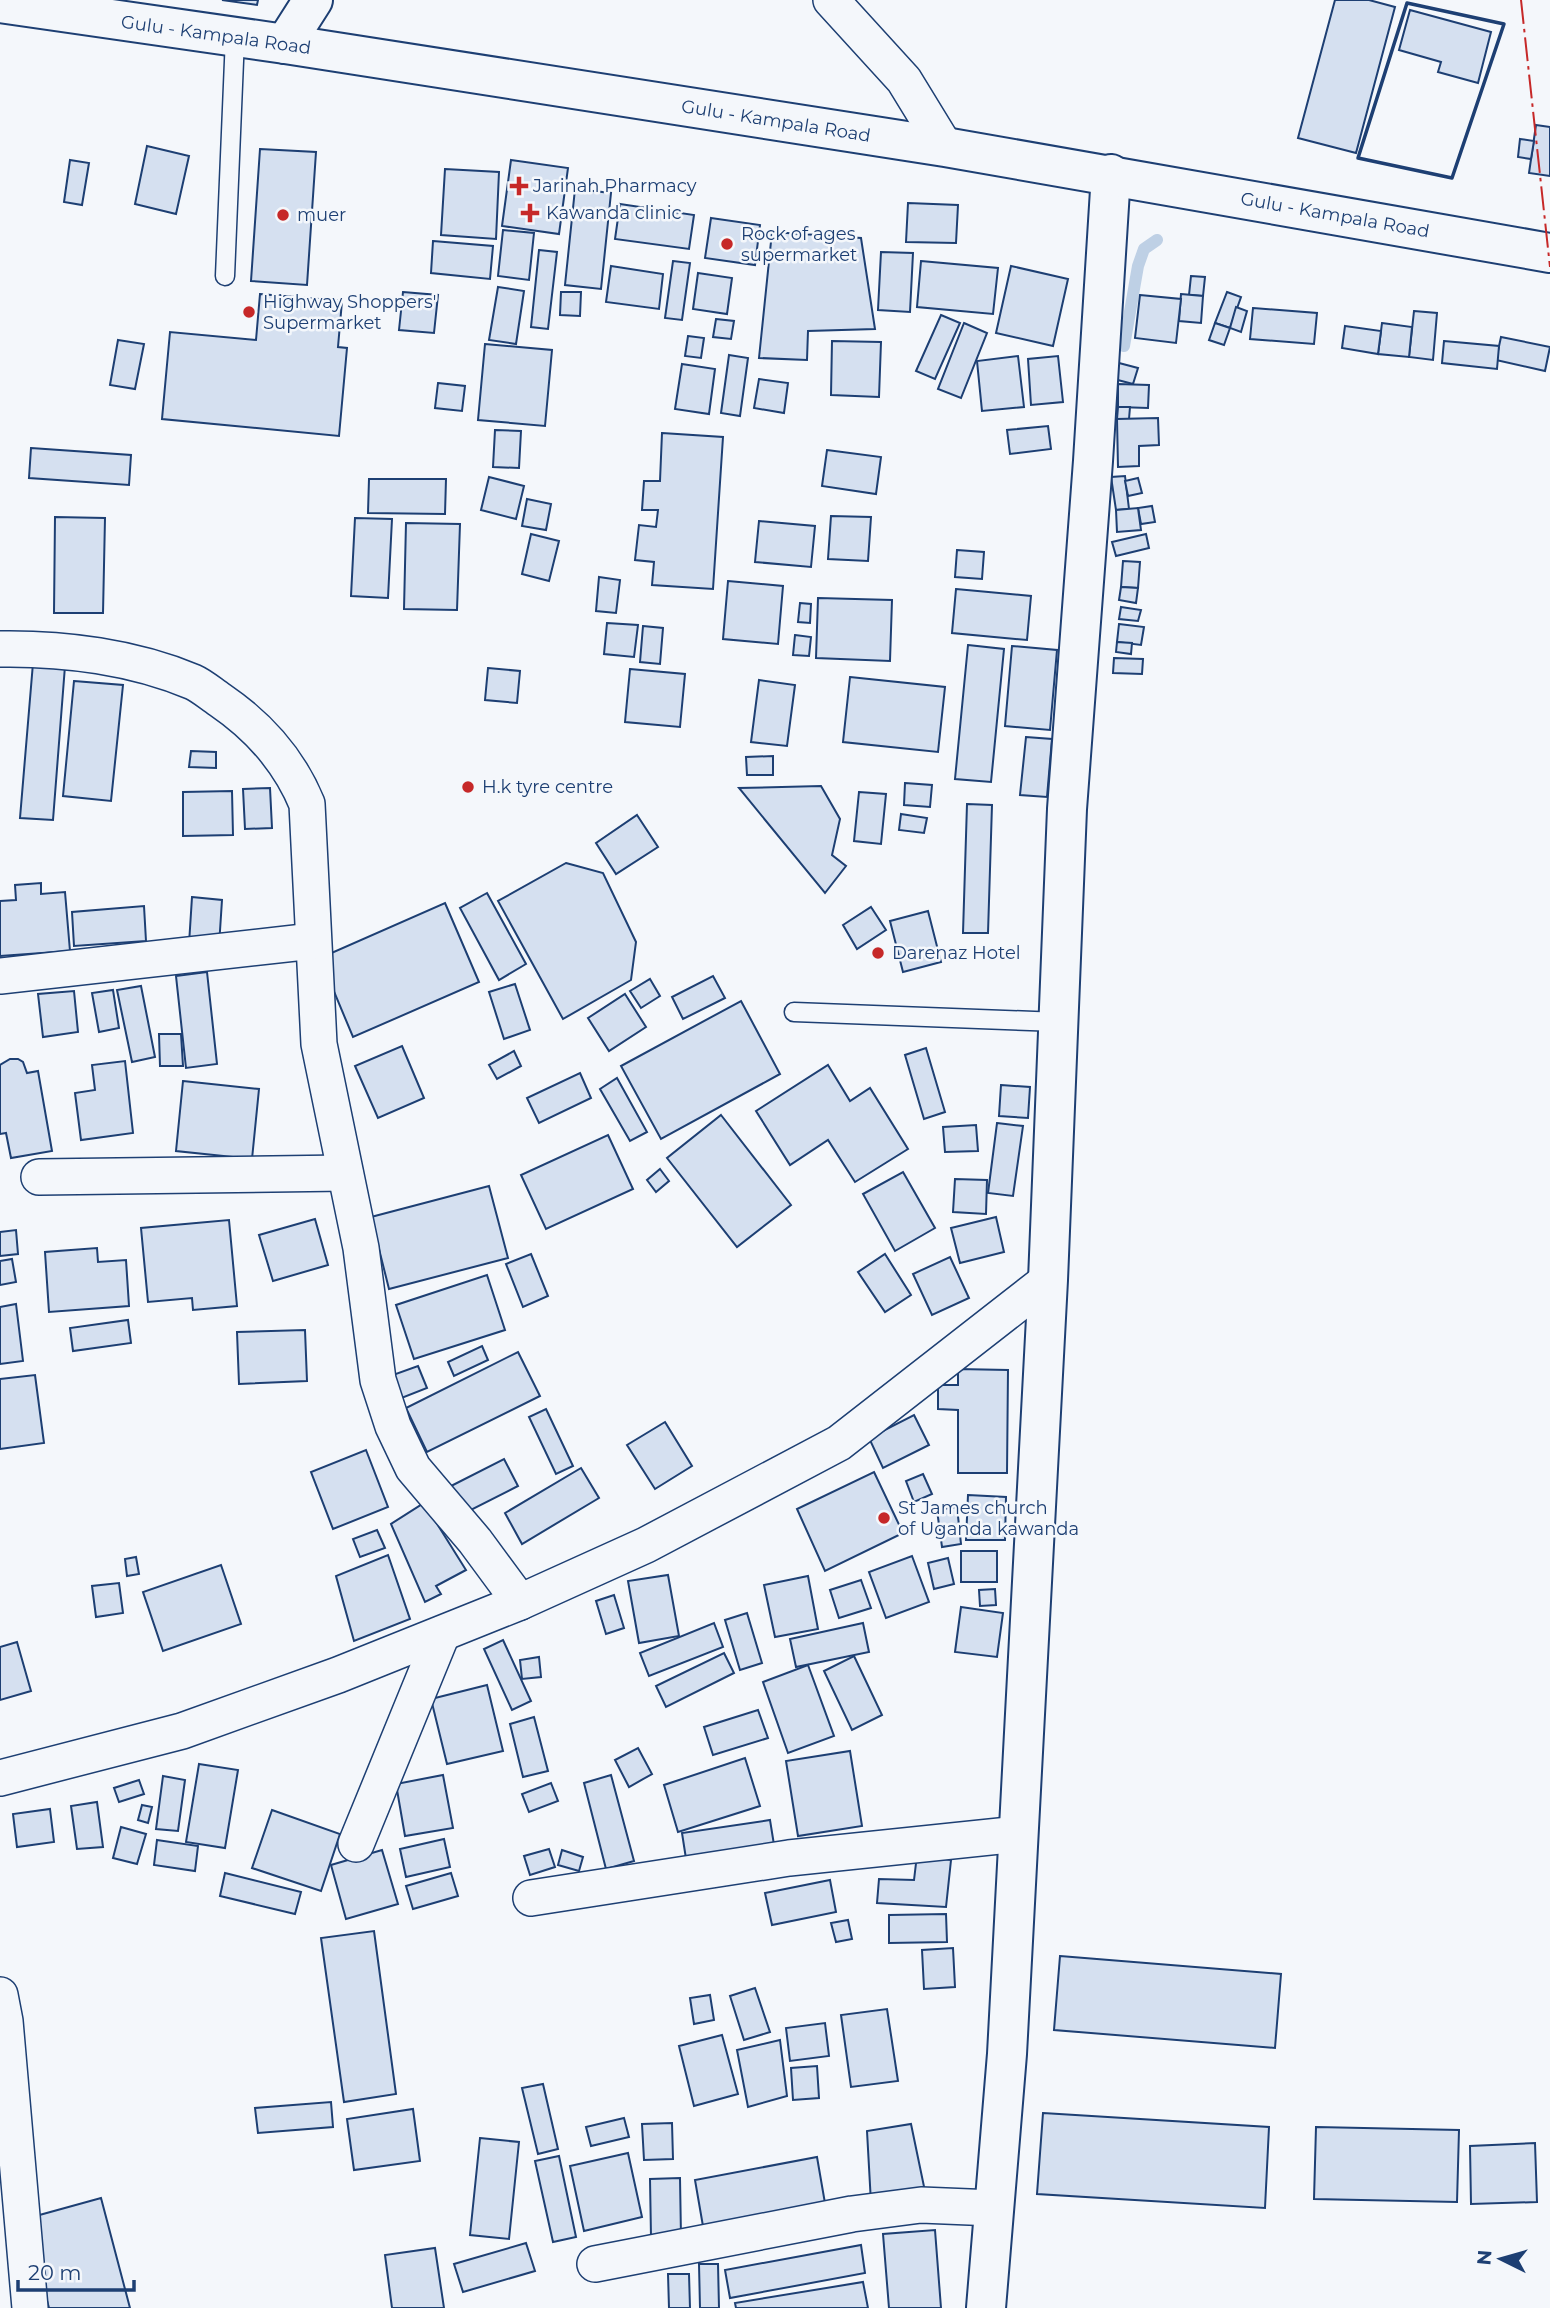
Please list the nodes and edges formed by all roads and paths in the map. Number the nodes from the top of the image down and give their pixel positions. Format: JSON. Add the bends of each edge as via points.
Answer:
{"nodes":[{"id":1,"x":313,"y":0,"type":"edge"},
{"id":2,"x":831,"y":0,"type":"edge"},
{"id":3,"x":0,"y":3,"type":"edge"},
{"id":4,"x":235,"y":37,"type":"junction"},
{"id":5,"x":285,"y":44,"type":"junction"},
{"id":6,"x":945,"y":147,"type":"junction"},
{"id":7,"x":1111,"y":174,"type":"junction"},
{"id":8,"x":1550,"y":253,"type":"edge"},
{"id":9,"x":225,"y":276,"type":"dead end"},
{"id":10,"x":0,"y":649,"type":"edge"},
{"id":11,"x":313,"y":941,"type":"junction"},
{"id":12,"x":0,"y":976,"type":"edge"},
{"id":13,"x":794,"y":1012,"type":"dead end"},
{"id":14,"x":1059,"y":1022,"type":"junction"},
{"id":15,"x":345,"y":1173,"type":"junction"},
{"id":16,"x":38,"y":1177,"type":"dead end"},
{"id":17,"x":1048,"y":1280,"type":"junction"},
{"id":18,"x":520,"y":1602,"type":"junction"},
{"id":19,"x":442,"y":1634,"type":"junction"},
{"id":20,"x":0,"y":1777,"type":"edge"},
{"id":21,"x":1018,"y":1834,"type":"junction"},
{"id":22,"x":356,"y":1844,"type":"dead end"},
{"id":23,"x":531,"y":1898,"type":"dead end"},
{"id":24,"x":0,"y":1995,"type":"edge"},
{"id":25,"x":994,"y":2208,"type":"junction"},
{"id":26,"x":595,"y":2264,"type":"dead end"},
{"id":27,"x":30,"y":2308,"type":"edge"},
{"id":28,"x":986,"y":2308,"type":"edge"}],
"edges":[{"from":1,"to":5,"type":"street"},
{"from":2,"to":6,"type":"street","via":[[904,80]]},
{"from":3,"to":4,"type":"street","name":"Gulu - Kampala Road"},
{"from":4,"to":5,"type":"street","name":"Gulu - Kampala Road"},
{"from":4,"to":9,"type":"lane"},
{"from":5,"to":6,"type":"street","name":"Gulu - Kampala Road"},
{"from":6,"to":7,"type":"street","name":"Gulu - Kampala Road"},
{"from":7,"to":8,"type":"street","name":"Gulu - Kampala Road"},
{"from":7,"to":14,"type":"street","via":[[1067,809]]},
{"from":10,"to":11,"type":"street","via":[[36,648],[155,669],[195,683],[243,716],[284,760],[307,804]]},
{"from":11,"to":12,"type":"street"},
{"from":11,"to":15,"type":"street","via":[[319,1044]]},
{"from":13,"to":14,"type":"lane"},
{"from":14,"to":17,"type":"street"},
{"from":15,"to":16,"type":"street"},
{"from":15,"to":18,"type":"street","via":[[361,1248],[378,1380],[393,1426],[413,1468]]},
{"from":17,"to":18,"type":"street","via":[[839,1443],[646,1545]]},
{"from":17,"to":21,"type":"street"},
{"from":18,"to":19,"type":"street"},
{"from":19,"to":20,"type":"street","via":[[182,1731]]},
{"from":19,"to":22,"type":"street"},
{"from":21,"to":23,"type":"street","via":[[789,1858]]},
{"from":21,"to":25,"type":"street"},
{"from":24,"to":27,"type":"street"},
{"from":25,"to":26,"type":"street","via":[[921,2205],[852,2214]]},
{"from":25,"to":28,"type":"street"}]}
